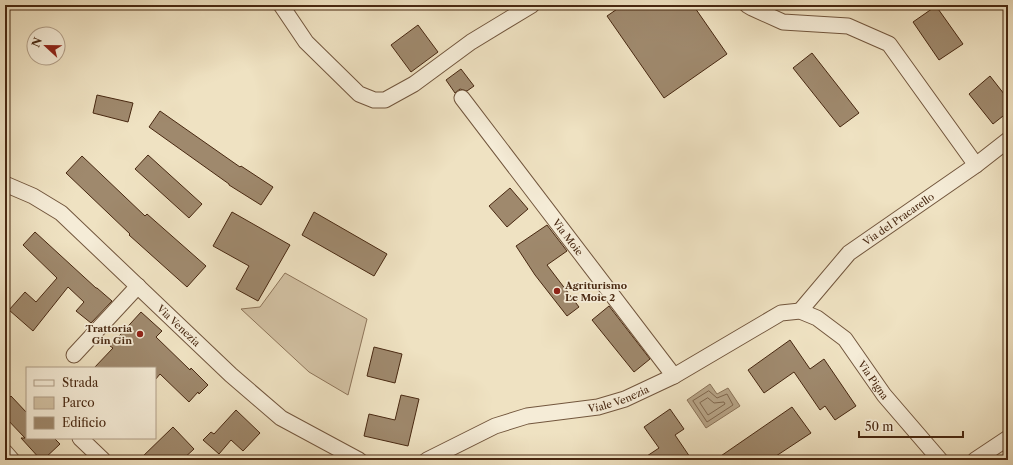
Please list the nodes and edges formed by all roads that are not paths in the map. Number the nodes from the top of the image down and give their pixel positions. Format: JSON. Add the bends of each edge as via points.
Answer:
{"nodes":[{"id":1,"x":281,"y":5,"type":"edge"},
{"id":2,"x":532,"y":5,"type":"edge"},
{"id":3,"x":748,"y":5,"type":"edge"},
{"id":4,"x":462,"y":98,"type":"dead end"},
{"id":5,"x":1008,"y":140,"type":"edge"},
{"id":6,"x":976,"y":165,"type":"junction"},
{"id":7,"x":5,"y":184,"type":"edge"},
{"id":8,"x":138,"y":286,"type":"junction"},
{"id":9,"x":800,"y":311,"type":"junction"},
{"id":10,"x":74,"y":355,"type":"dead end"},
{"id":11,"x":674,"y":376,"type":"junction"},
{"id":12,"x":1008,"y":438,"type":"edge"},
{"id":13,"x":81,"y":439,"type":"edge"},
{"id":14,"x":5,"y":452,"type":"edge"},
{"id":15,"x":12,"y":460,"type":"edge"},
{"id":16,"x":103,"y":460,"type":"edge"},
{"id":17,"x":359,"y":460,"type":"edge"},
{"id":18,"x":427,"y":460,"type":"edge"},
{"id":19,"x":940,"y":460,"type":"edge"},
{"id":20,"x":975,"y":460,"type":"edge"}],
"edges":[{"from":1,"to":2,"type":"street","via":[[306,42],[359,94],[374,100],[385,100],[414,84],[471,42]]},
{"from":3,"to":6,"type":"street","via":[[783,22],[848,26],[889,44]]},
{"from":4,"to":11,"type":"street","name":"Via Moie"},
{"from":5,"to":6,"type":"street","name":"Via del Pracarello"},
{"from":6,"to":9,"type":"street","name":"Via del Pracarello","via":[[849,254]]},
{"from":7,"to":8,"type":"street","name":"Via Venezia","via":[[33,196],[61,213]]},
{"from":8,"to":10,"type":"street"},
{"from":8,"to":17,"type":"street","name":"Via Venezia","via":[[231,375],[281,418]]},
{"from":9,"to":11,"type":"street","name":"Viale Venezia","via":[[781,313]]},
{"from":9,"to":19,"type":"street","name":"Via Pigna","via":[[817,318],[845,339],[884,395]]},
{"from":11,"to":18,"type":"street","name":"Viale Venezia","via":[[625,399],[598,407],[527,416],[495,426]]},
{"from":12,"to":20,"type":"street"},
{"from":13,"to":16,"type":"street"},
{"from":14,"to":15,"type":"street"}]}
